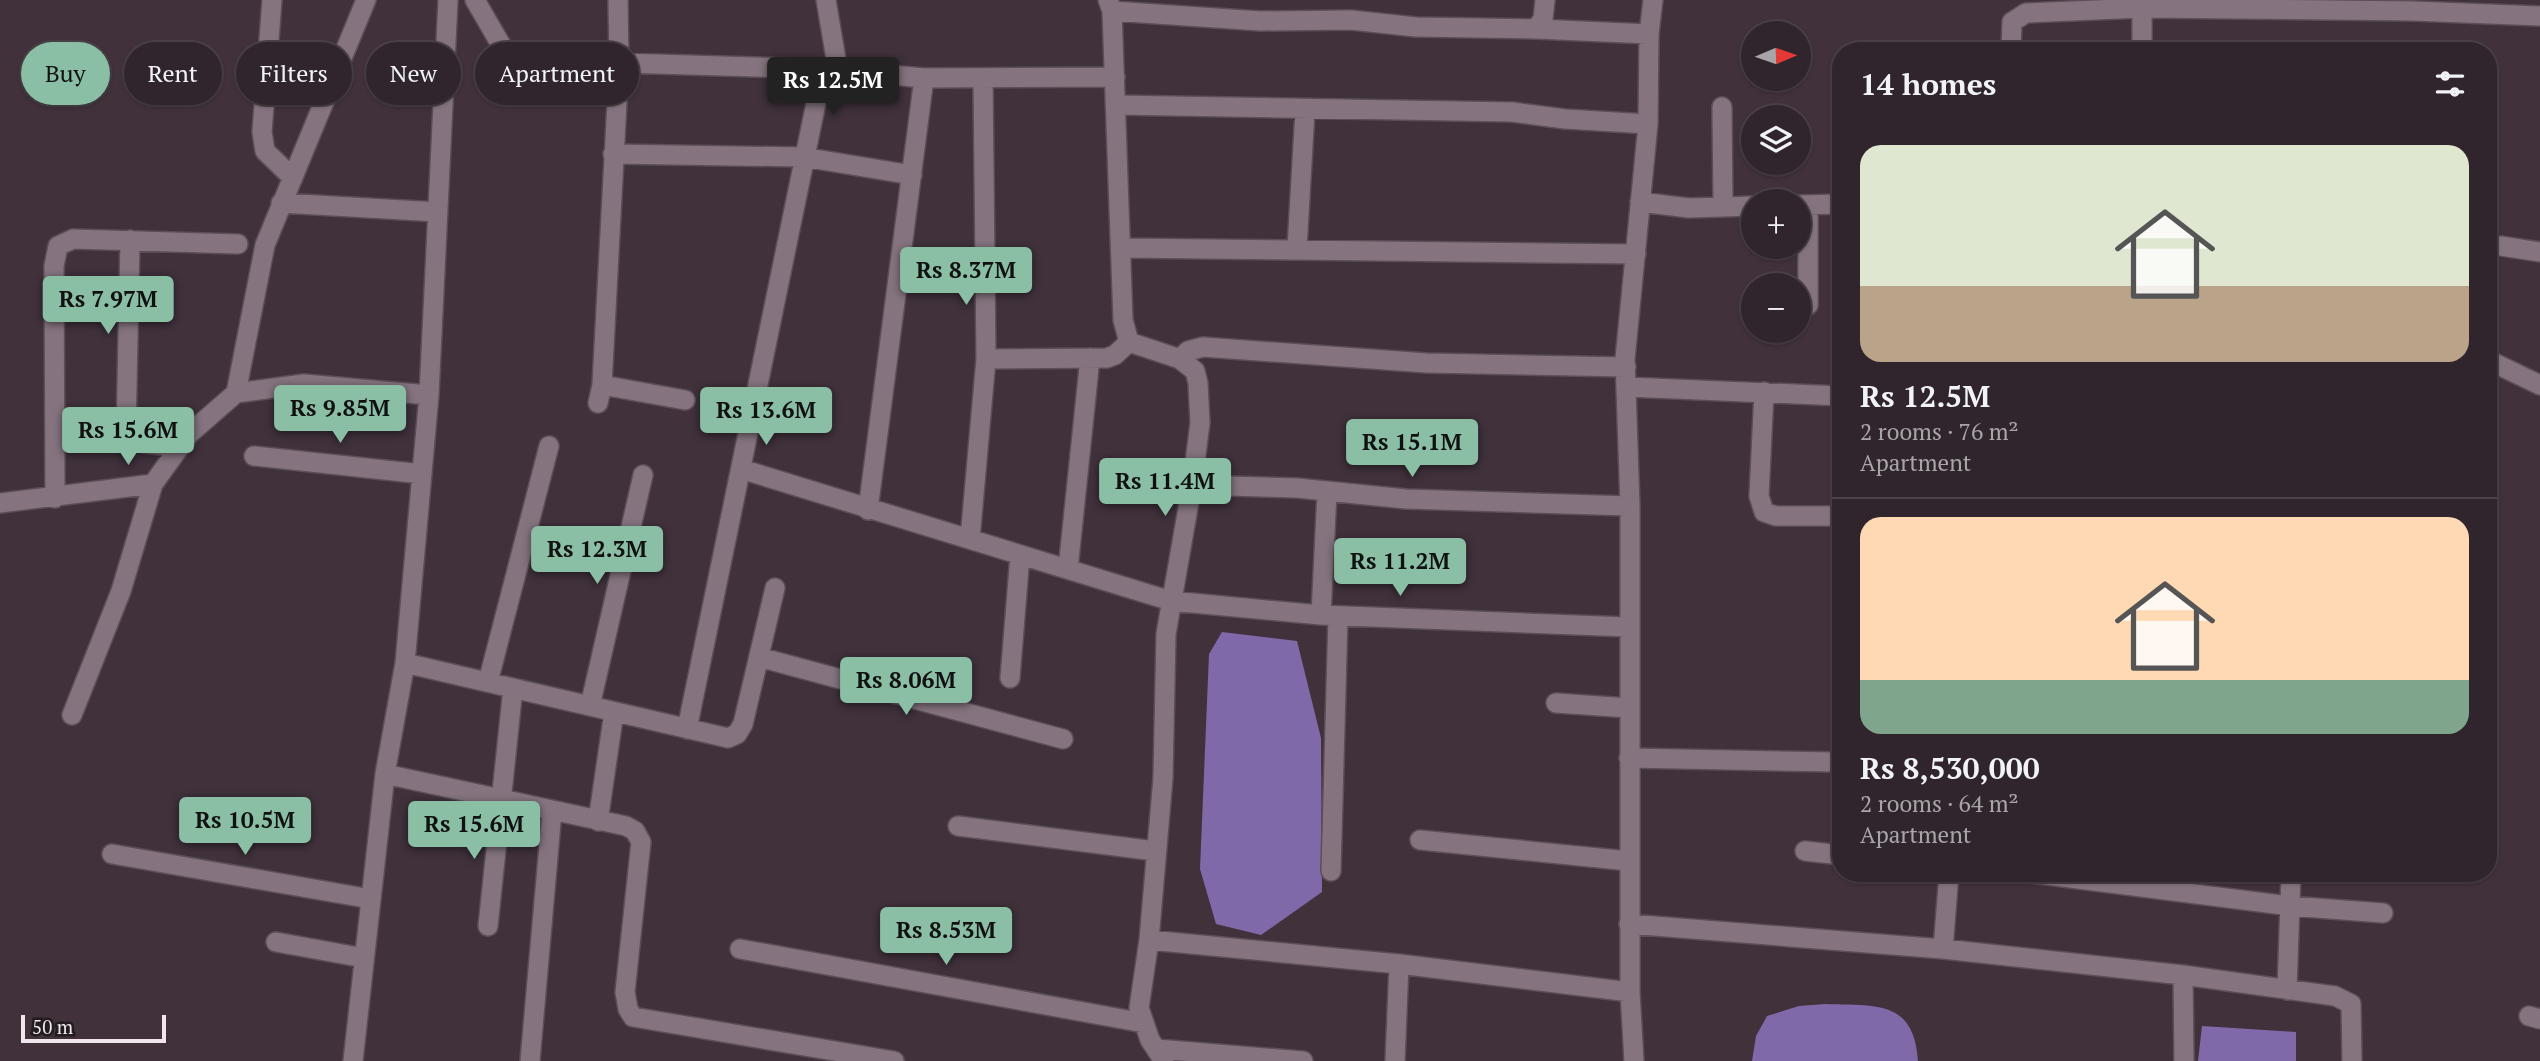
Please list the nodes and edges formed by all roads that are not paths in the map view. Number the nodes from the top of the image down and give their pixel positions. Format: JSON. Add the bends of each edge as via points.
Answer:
{"nodes":[{"id":1,"x":272,"y":0,"type":"edge"},
{"id":2,"x":366,"y":0,"type":"edge"},
{"id":3,"x":448,"y":0,"type":"edge"},
{"id":4,"x":475,"y":0,"type":"edge"},
{"id":5,"x":618,"y":0,"type":"edge"},
{"id":6,"x":826,"y":0,"type":"edge"},
{"id":7,"x":1545,"y":0,"type":"edge"},
{"id":8,"x":1653,"y":0,"type":"edge"},
{"id":9,"x":1110,"y":6,"type":"edge"},
{"id":10,"x":2142,"y":8,"type":"junction"},
{"id":11,"x":2540,"y":16,"type":"edge"},
{"id":12,"x":1536,"y":29,"type":"junction"},
{"id":13,"x":1649,"y":34,"type":"junction"},
{"id":14,"x":499,"y":42,"type":"edge"},
{"id":15,"x":619,"y":42,"type":"edge"},
{"id":16,"x":2011,"y":42,"type":"edge"},
{"id":17,"x":2141,"y":42,"type":"edge"},
{"id":18,"x":639,"y":65,"type":"edge"},
{"id":19,"x":830,"y":70,"type":"junction"},
{"id":20,"x":1115,"y":77,"type":"junction"},
{"id":21,"x":925,"y":78,"type":"junction"},
{"id":22,"x":983,"y":80,"type":"junction"},
{"id":23,"x":616,"y":105,"type":"edge"},
{"id":24,"x":1116,"y":105,"type":"junction"},
{"id":25,"x":1722,"y":107,"type":"dead end"},
{"id":26,"x":1305,"y":111,"type":"junction"},
{"id":27,"x":1648,"y":124,"type":"junction"},
{"id":28,"x":613,"y":154,"type":"junction"},
{"id":29,"x":803,"y":157,"type":"junction"},
{"id":30,"x":912,"y":175,"type":"junction"},
{"id":31,"x":293,"y":178,"type":"junction"},
{"id":32,"x":1640,"y":202,"type":"junction"},
{"id":33,"x":281,"y":203,"type":"junction"},
{"id":34,"x":1832,"y":204,"type":"edge"},
{"id":35,"x":1811,"y":205,"type":"edge"},
{"id":36,"x":1723,"y":206,"type":"junction"},
{"id":37,"x":1741,"y":206,"type":"edge"},
{"id":38,"x":438,"y":212,"type":"junction"},
{"id":39,"x":130,"y":240,"type":"junction"},
{"id":40,"x":238,"y":244,"type":"dead end"},
{"id":41,"x":2501,"y":246,"type":"dead end"},
{"id":42,"x":1121,"y":248,"type":"junction"},
{"id":43,"x":1297,"y":248,"type":"junction"},
{"id":44,"x":2540,"y":252,"type":"edge"},
{"id":45,"x":1636,"y":254,"type":"junction"},
{"id":46,"x":1129,"y":342,"type":"junction"},
{"id":47,"x":1090,"y":358,"type":"junction"},
{"id":48,"x":986,"y":359,"type":"junction"},
{"id":49,"x":1180,"y":359,"type":"junction"},
{"id":50,"x":2497,"y":364,"type":"edge"},
{"id":51,"x":1627,"y":377,"type":"junction"},
{"id":52,"x":2540,"y":385,"type":"edge"},
{"id":53,"x":1764,"y":392,"type":"junction"},
{"id":54,"x":236,"y":393,"type":"junction"},
{"id":55,"x":429,"y":395,"type":"junction"},
{"id":56,"x":1832,"y":396,"type":"edge"},
{"id":57,"x":685,"y":400,"type":"dead end"},
{"id":58,"x":549,"y":446,"type":"dead end"},
{"id":59,"x":177,"y":447,"type":"junction"},
{"id":60,"x":254,"y":456,"type":"dead end"},
{"id":61,"x":741,"y":469,"type":"junction"},
{"id":62,"x":422,"y":474,"type":"junction"},
{"id":63,"x":643,"y":475,"type":"dead end"},
{"id":64,"x":153,"y":484,"type":"junction"},
{"id":65,"x":1192,"y":485,"type":"junction"},
{"id":66,"x":1327,"y":492,"type":"junction"},
{"id":67,"x":55,"y":498,"type":"junction"},
{"id":68,"x":0,"y":503,"type":"edge"},
{"id":69,"x":1630,"y":506,"type":"junction"},
{"id":70,"x":868,"y":510,"type":"junction"},
{"id":71,"x":1832,"y":516,"type":"edge"},
{"id":72,"x":970,"y":539,"type":"junction"},
{"id":73,"x":1020,"y":555,"type":"junction"},
{"id":74,"x":1068,"y":569,"type":"junction"},
{"id":75,"x":775,"y":588,"type":"dead end"},
{"id":76,"x":1171,"y":601,"type":"junction"},
{"id":77,"x":1330,"y":615,"type":"junction"},
{"id":78,"x":1628,"y":626,"type":"junction"},
{"id":79,"x":759,"y":657,"type":"junction"},
{"id":80,"x":405,"y":663,"type":"junction"},
{"id":81,"x":1010,"y":678,"type":"dead end"},
{"id":82,"x":488,"y":682,"type":"junction"},
{"id":83,"x":513,"y":688,"type":"junction"},
{"id":84,"x":1556,"y":703,"type":"dead end"},
{"id":85,"x":590,"y":706,"type":"junction"},
{"id":86,"x":1629,"y":708,"type":"junction"},
{"id":87,"x":614,"y":712,"type":"junction"},
{"id":88,"x":72,"y":715,"type":"dead end"},
{"id":89,"x":687,"y":729,"type":"junction"},
{"id":90,"x":1063,"y":739,"type":"dead end"},
{"id":91,"x":1629,"y":758,"type":"junction"},
{"id":92,"x":1832,"y":762,"type":"edge"},
{"id":93,"x":385,"y":774,"type":"junction"},
{"id":94,"x":499,"y":799,"type":"junction"},
{"id":95,"x":552,"y":811,"type":"junction"},
{"id":96,"x":598,"y":821,"type":"junction"},
{"id":97,"x":958,"y":826,"type":"dead end"},
{"id":98,"x":1420,"y":839,"type":"dead end"},
{"id":99,"x":1155,"y":851,"type":"junction"},
{"id":100,"x":1805,"y":851,"type":"dead end"},
{"id":101,"x":1832,"y":854,"type":"edge"},
{"id":102,"x":113,"y":855,"type":"dead end"},
{"id":103,"x":1629,"y":861,"type":"junction"},
{"id":104,"x":1331,"y":871,"type":"dead end"},
{"id":105,"x":1948,"y":882,"type":"edge"},
{"id":106,"x":2100,"y":882,"type":"edge"},
{"id":107,"x":2291,"y":882,"type":"edge"},
{"id":108,"x":371,"y":899,"type":"junction"},
{"id":109,"x":2291,"y":906,"type":"junction"},
{"id":110,"x":2383,"y":913,"type":"dead end"},
{"id":111,"x":1629,"y":924,"type":"junction"},
{"id":112,"x":488,"y":926,"type":"dead end"},
{"id":113,"x":1149,"y":940,"type":"junction"},
{"id":114,"x":276,"y":942,"type":"dead end"},
{"id":115,"x":740,"y":949,"type":"dead end"},
{"id":116,"x":1944,"y":949,"type":"junction"},
{"id":117,"x":365,"y":958,"type":"junction"},
{"id":118,"x":1399,"y":964,"type":"junction"},
{"id":119,"x":2183,"y":975,"type":"junction"},
{"id":120,"x":2287,"y":990,"type":"junction"},
{"id":121,"x":1630,"y":992,"type":"junction"},
{"id":122,"x":1144,"y":1023,"type":"junction"},
{"id":123,"x":1160,"y":1055,"type":"edge"},
{"id":124,"x":353,"y":1061,"type":"edge"},
{"id":125,"x":530,"y":1061,"type":"edge"},
{"id":126,"x":894,"y":1061,"type":"edge"},
{"id":127,"x":1303,"y":1061,"type":"edge"},
{"id":128,"x":1395,"y":1061,"type":"edge"},
{"id":129,"x":1633,"y":1061,"type":"edge"},
{"id":130,"x":2184,"y":1061,"type":"edge"},
{"id":131,"x":2352,"y":1061,"type":"edge"}],
"edges":[{"from":1,"to":31,"type":"street","via":[[265,151]]},
{"from":2,"to":31,"type":"street"},
{"from":3,"to":38,"type":"street"},
{"from":4,"to":14,"type":"street"},
{"from":5,"to":15,"type":"street"},
{"from":6,"to":19,"type":"street"},
{"from":7,"to":12,"type":"street","via":[[1543,19]]},
{"from":8,"to":13,"type":"street"},
{"from":9,"to":12,"type":"street","via":[[1260,21],[1351,20],[1416,27]]},
{"from":9,"to":20,"type":"street"},
{"from":10,"to":11,"type":"street"},
{"from":10,"to":16,"type":"street","via":[[2026,13],[2012,22]]},
{"from":10,"to":17,"type":"street"},
{"from":12,"to":13,"type":"street"},
{"from":13,"to":27,"type":"street"},
{"from":18,"to":19,"type":"street"},
{"from":19,"to":21,"type":"street"},
{"from":19,"to":29,"type":"street"},
{"from":20,"to":22,"type":"street"},
{"from":20,"to":24,"type":"street"},
{"from":21,"to":22,"type":"street"},
{"from":21,"to":30,"type":"street"},
{"from":22,"to":48,"type":"street"},
{"from":23,"to":28,"type":"street"},
{"from":24,"to":26,"type":"street"},
{"from":24,"to":42,"type":"street"},
{"from":25,"to":36,"type":"street"},
{"from":26,"to":27,"type":"street","via":[[1511,112]]},
{"from":26,"to":43,"type":"street"},
{"from":27,"to":32,"type":"street"},
{"from":28,"to":29,"type":"street"},
{"from":28,"to":57,"type":"street","via":[[600,394]]},
{"from":29,"to":30,"type":"street"},
{"from":29,"to":61,"type":"street"},
{"from":30,"to":70,"type":"street"},
{"from":31,"to":33,"type":"street"},
{"from":32,"to":36,"type":"street","via":[[1689,208]]},
{"from":32,"to":45,"type":"street"},
{"from":33,"to":38,"type":"street"},
{"from":33,"to":54,"type":"street","via":[[265,245]]},
{"from":34,"to":35,"type":"street"},
{"from":36,"to":37,"type":"street"},
{"from":38,"to":55,"type":"street"},
{"from":39,"to":40,"type":"street"},
{"from":39,"to":59,"type":"street","via":[[126,433],[144,443]]},
{"from":39,"to":67,"type":"street","via":[[73,239],[58,246],[55,255]]},
{"from":41,"to":44,"type":"street"},
{"from":42,"to":43,"type":"street"},
{"from":42,"to":46,"type":"street","via":[[1123,320]]},
{"from":43,"to":45,"type":"street"},
{"from":45,"to":51,"type":"street"},
{"from":46,"to":47,"type":"street","via":[[1115,355]]},
{"from":46,"to":49,"type":"street"},
{"from":47,"to":48,"type":"street"},
{"from":47,"to":74,"type":"street"},
{"from":48,"to":72,"type":"street"},
{"from":49,"to":51,"type":"street","via":[[1203,347]]},
{"from":49,"to":65,"type":"street","via":[[1195,371],[1198,383],[1200,424]]},
{"from":50,"to":52,"type":"street"},
{"from":51,"to":53,"type":"street"},
{"from":51,"to":69,"type":"street"},
{"from":53,"to":56,"type":"street"},
{"from":53,"to":71,"type":"street","via":[[1759,496],[1764,512]]},
{"from":54,"to":55,"type":"street","via":[[304,384]]},
{"from":54,"to":59,"type":"street"},
{"from":55,"to":62,"type":"street"},
{"from":58,"to":82,"type":"street"},
{"from":59,"to":64,"type":"street"},
{"from":60,"to":62,"type":"street"},
{"from":61,"to":70,"type":"street"},
{"from":61,"to":89,"type":"street"},
{"from":62,"to":80,"type":"street"},
{"from":63,"to":85,"type":"street"},
{"from":64,"to":67,"type":"street"},
{"from":64,"to":88,"type":"street","via":[[121,591]]},
{"from":65,"to":66,"type":"street"},
{"from":65,"to":76,"type":"street"},
{"from":66,"to":69,"type":"street"},
{"from":66,"to":77,"type":"street"},
{"from":67,"to":68,"type":"street"},
{"from":69,"to":78,"type":"street"},
{"from":70,"to":72,"type":"street"},
{"from":72,"to":73,"type":"street"},
{"from":73,"to":74,"type":"street"},
{"from":73,"to":81,"type":"street"},
{"from":74,"to":76,"type":"street"},
{"from":75,"to":79,"type":"street"},
{"from":76,"to":77,"type":"street"},
{"from":76,"to":99,"type":"street"},
{"from":77,"to":78,"type":"street"},
{"from":77,"to":104,"type":"street"},
{"from":78,"to":86,"type":"street"},
{"from":79,"to":89,"type":"street","via":[[737,734],[728,737]]},
{"from":79,"to":90,"type":"street"},
{"from":80,"to":82,"type":"street"},
{"from":80,"to":93,"type":"street"},
{"from":82,"to":83,"type":"street"},
{"from":83,"to":85,"type":"street"},
{"from":83,"to":94,"type":"street"},
{"from":84,"to":86,"type":"street"},
{"from":85,"to":87,"type":"street"},
{"from":86,"to":91,"type":"street"},
{"from":87,"to":89,"type":"street"},
{"from":87,"to":96,"type":"street"},
{"from":91,"to":92,"type":"street"},
{"from":91,"to":103,"type":"street"},
{"from":93,"to":94,"type":"street"},
{"from":93,"to":108,"type":"street"},
{"from":94,"to":95,"type":"street"},
{"from":94,"to":112,"type":"street"},
{"from":95,"to":96,"type":"street"},
{"from":95,"to":125,"type":"street"},
{"from":96,"to":126,"type":"street","via":[[625,826],[642,842],[625,992],[633,1017]]},
{"from":97,"to":99,"type":"street"},
{"from":98,"to":103,"type":"street"},
{"from":99,"to":113,"type":"street"},
{"from":100,"to":101,"type":"street"},
{"from":102,"to":108,"type":"street"},
{"from":103,"to":111,"type":"street"},
{"from":105,"to":116,"type":"street"},
{"from":106,"to":109,"type":"street"},
{"from":107,"to":109,"type":"street"},
{"from":108,"to":117,"type":"street"},
{"from":109,"to":110,"type":"street"},
{"from":109,"to":120,"type":"street"},
{"from":111,"to":116,"type":"street"},
{"from":111,"to":121,"type":"street"},
{"from":113,"to":118,"type":"street"},
{"from":113,"to":122,"type":"street","via":[[1139,1008]]},
{"from":114,"to":117,"type":"street"},
{"from":115,"to":122,"type":"street"},
{"from":116,"to":119,"type":"street"},
{"from":117,"to":124,"type":"street"},
{"from":118,"to":121,"type":"street"},
{"from":118,"to":128,"type":"street"},
{"from":119,"to":120,"type":"street"},
{"from":119,"to":130,"type":"street"},
{"from":120,"to":131,"type":"street","via":[[2349,1000]]},
{"from":121,"to":129,"type":"street"},
{"from":122,"to":123,"type":"street"},
{"from":123,"to":127,"type":"street"}]}
